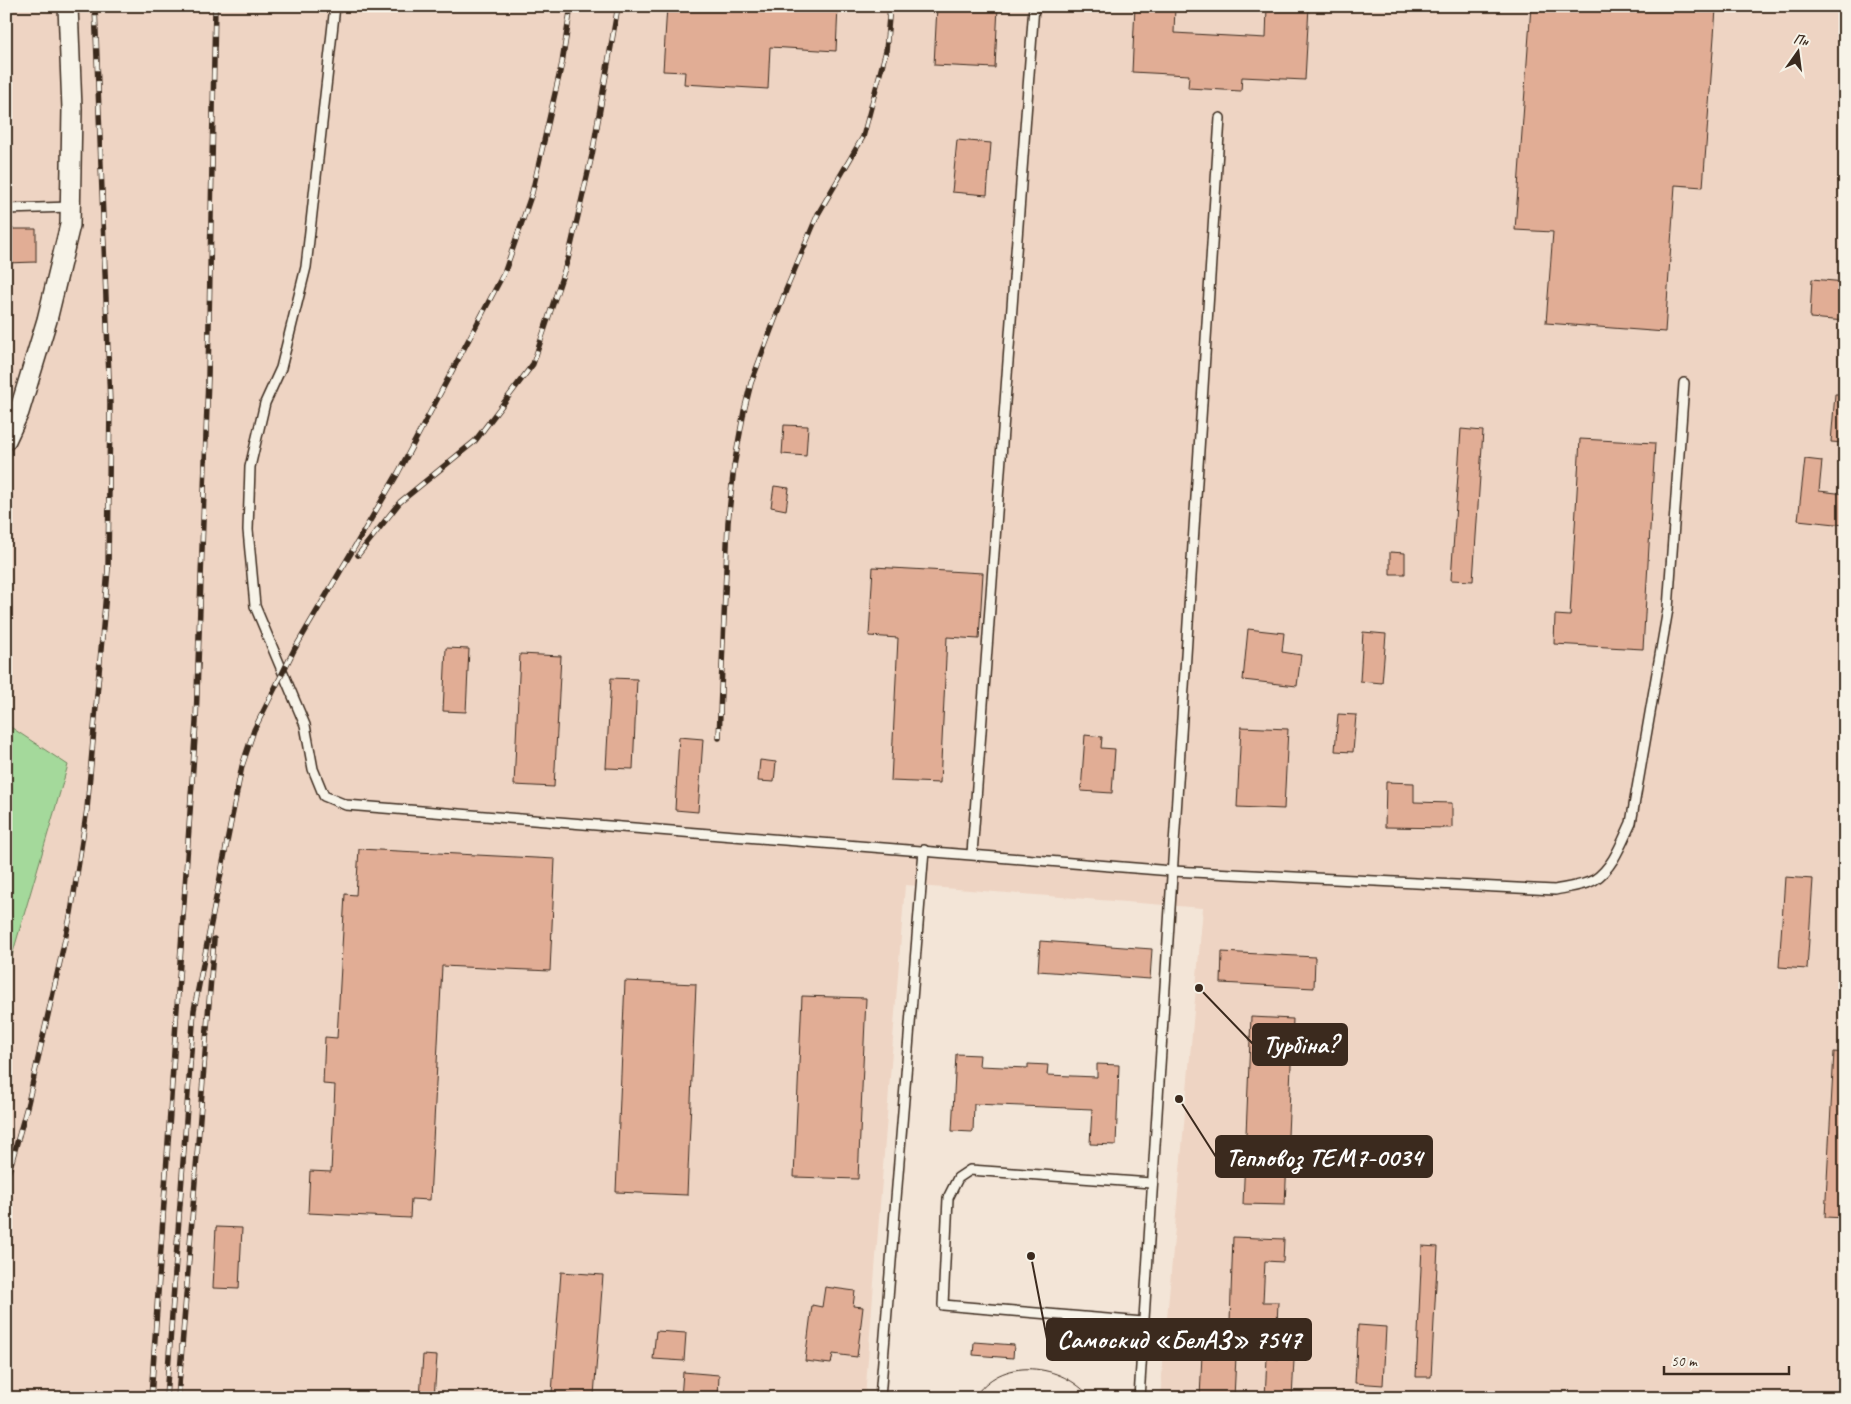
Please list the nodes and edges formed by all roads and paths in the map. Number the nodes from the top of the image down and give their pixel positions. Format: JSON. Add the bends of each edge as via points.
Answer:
{"nodes":[{"id":1,"x":68,"y":6,"type":"edge"},
{"id":2,"x":335,"y":6,"type":"edge"},
{"id":3,"x":1034,"y":6,"type":"edge"},
{"id":4,"x":1220,"y":118,"type":"dead end"},
{"id":5,"x":72,"y":207,"type":"junction"},
{"id":6,"x":6,"y":209,"type":"edge"},
{"id":7,"x":1684,"y":383,"type":"dead end"},
{"id":8,"x":6,"y":440,"type":"edge"},
{"id":9,"x":924,"y":850,"type":"junction"},
{"id":10,"x":972,"y":854,"type":"junction"},
{"id":11,"x":1172,"y":871,"type":"junction"},
{"id":12,"x":1151,"y":1183,"type":"junction"},
{"id":13,"x":1143,"y":1322,"type":"junction"},
{"id":14,"x":880,"y":1398,"type":"edge"},
{"id":15,"x":1139,"y":1398,"type":"edge"}],
"edges":[{"from":1,"to":5,"type":"street"},
{"from":2,"to":9,"type":"lane","via":[[306,267],[281,368],[265,403],[250,467],[248,530],[255,606],[305,725],[313,769],[324,796],[346,806]]},
{"from":3,"to":10,"type":"lane"},
{"from":4,"to":11,"type":"lane"},
{"from":5,"to":6,"type":"lane"},
{"from":5,"to":8,"type":"street","via":[[47,320],[19,412]]},
{"from":7,"to":11,"type":"lane","via":[[1668,609],[1631,823],[1618,852],[1594,879],[1555,890]]},
{"from":9,"to":10,"type":"lane"},
{"from":9,"to":14,"type":"lane"},
{"from":10,"to":11,"type":"lane"},
{"from":11,"to":12,"type":"lane"},
{"from":12,"to":13,"type":"lane"},
{"from":12,"to":13,"type":"lane","via":[[970,1170],[958,1178],[948,1198],[943,1305]]},
{"from":13,"to":15,"type":"lane"}]}
